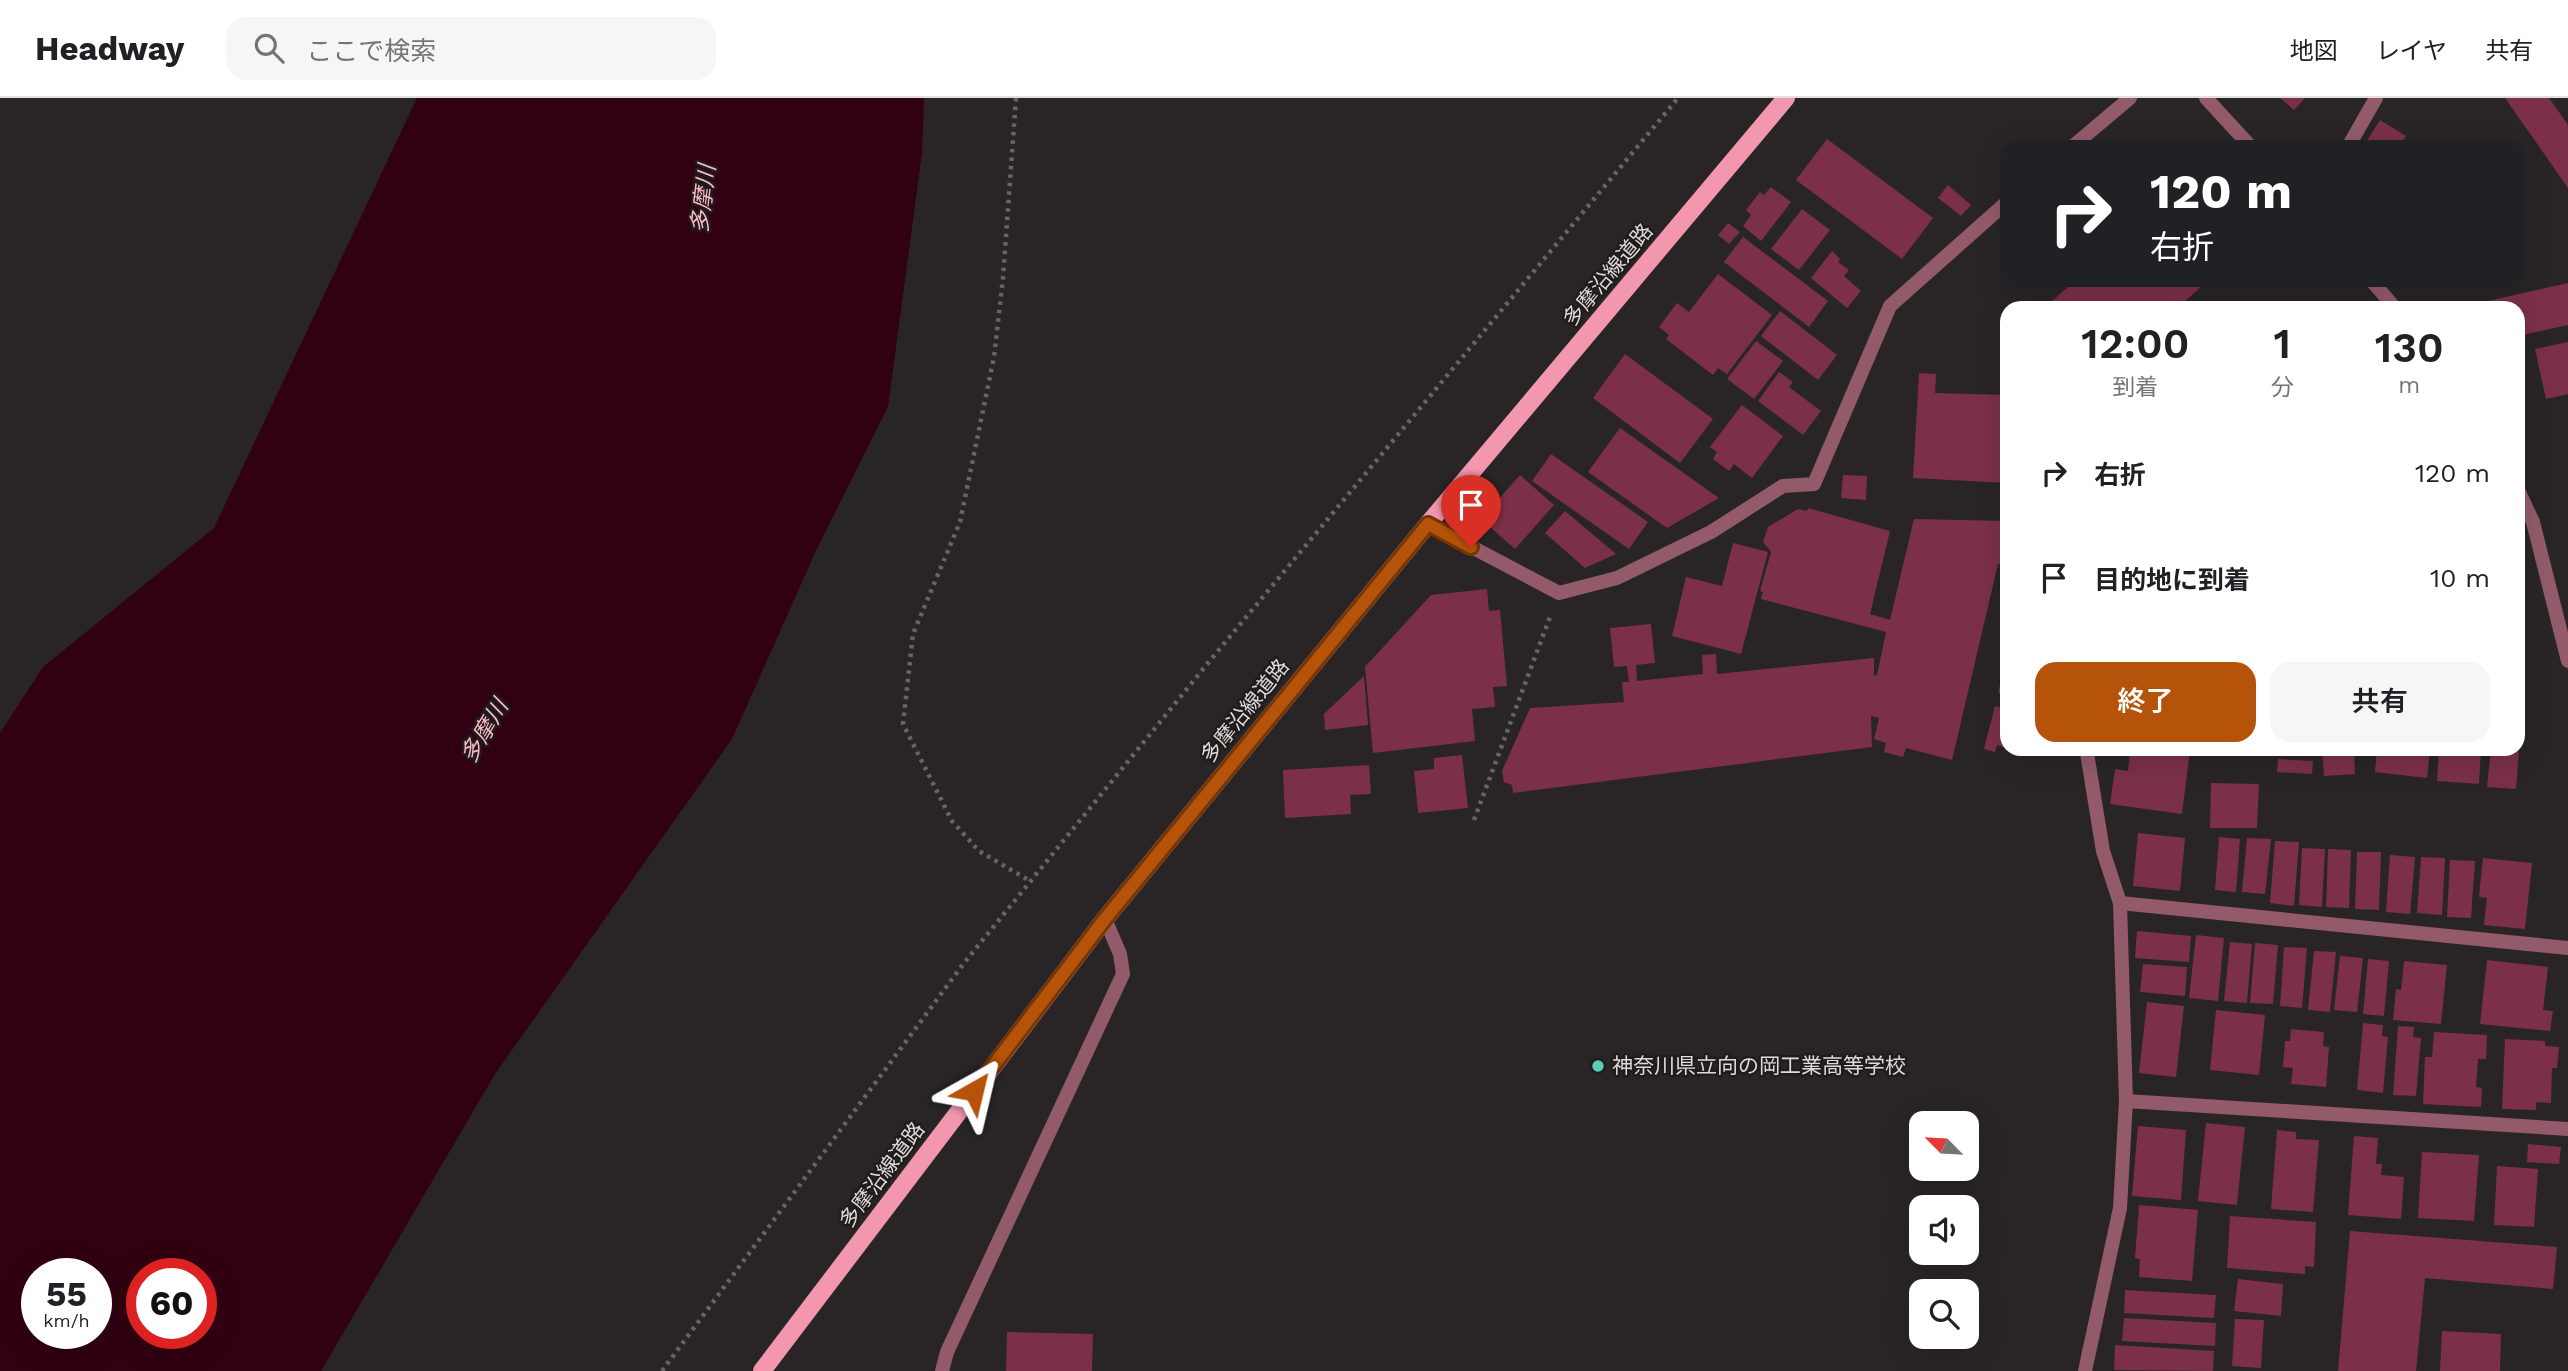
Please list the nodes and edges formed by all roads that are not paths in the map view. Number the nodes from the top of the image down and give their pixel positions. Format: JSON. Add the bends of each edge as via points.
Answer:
{"nodes":[{"id":1,"x":1786,"y":98,"type":"edge"},
{"id":2,"x":2130,"y":98,"type":"edge"},
{"id":3,"x":2206,"y":98,"type":"edge"},
{"id":4,"x":2376,"y":98,"type":"edge"},
{"id":5,"x":2080,"y":140,"type":"edge"},
{"id":6,"x":2245,"y":140,"type":"edge"},
{"id":7,"x":2352,"y":140,"type":"edge"},
{"id":8,"x":2000,"y":208,"type":"edge"},
{"id":9,"x":2377,"y":287,"type":"edge"},
{"id":10,"x":2389,"y":301,"type":"edge"},
{"id":11,"x":2525,"y":505,"type":"edge"},
{"id":12,"x":1428,"y":524,"type":"junction"},
{"id":13,"x":2568,"y":661,"type":"edge"},
{"id":14,"x":2088,"y":756,"type":"edge"},
{"id":15,"x":2120,"y":903,"type":"junction"},
{"id":16,"x":1105,"y":919,"type":"junction"},
{"id":17,"x":2568,"y":948,"type":"edge"},
{"id":18,"x":2126,"y":1101,"type":"junction"},
{"id":19,"x":2568,"y":1129,"type":"edge"},
{"id":20,"x":762,"y":1371,"type":"edge"},
{"id":21,"x":942,"y":1371,"type":"edge"},
{"id":22,"x":2085,"y":1371,"type":"edge"}],
"edges":[{"from":1,"to":12,"type":"main road","name":"多摩沿線道路"},
{"from":2,"to":5,"type":"street"},
{"from":3,"to":6,"type":"street"},
{"from":4,"to":7,"type":"street"},
{"from":8,"to":12,"type":"street","via":[[1891,306],[1814,484],[1783,486],[1710,532],[1617,578],[1559,593]]},
{"from":9,"to":10,"type":"street"},
{"from":11,"to":13,"type":"street"},
{"from":12,"to":16,"type":"main road","name":"多摩沿線道路"},
{"from":14,"to":15,"type":"street","via":[[2104,851]]},
{"from":15,"to":17,"type":"street"},
{"from":15,"to":18,"type":"street"},
{"from":16,"to":20,"type":"main road","name":"多摩沿線道路"},
{"from":16,"to":21,"type":"street","via":[[1123,974]]},
{"from":18,"to":19,"type":"street"},
{"from":18,"to":22,"type":"street","via":[[2120,1208]]}]}
